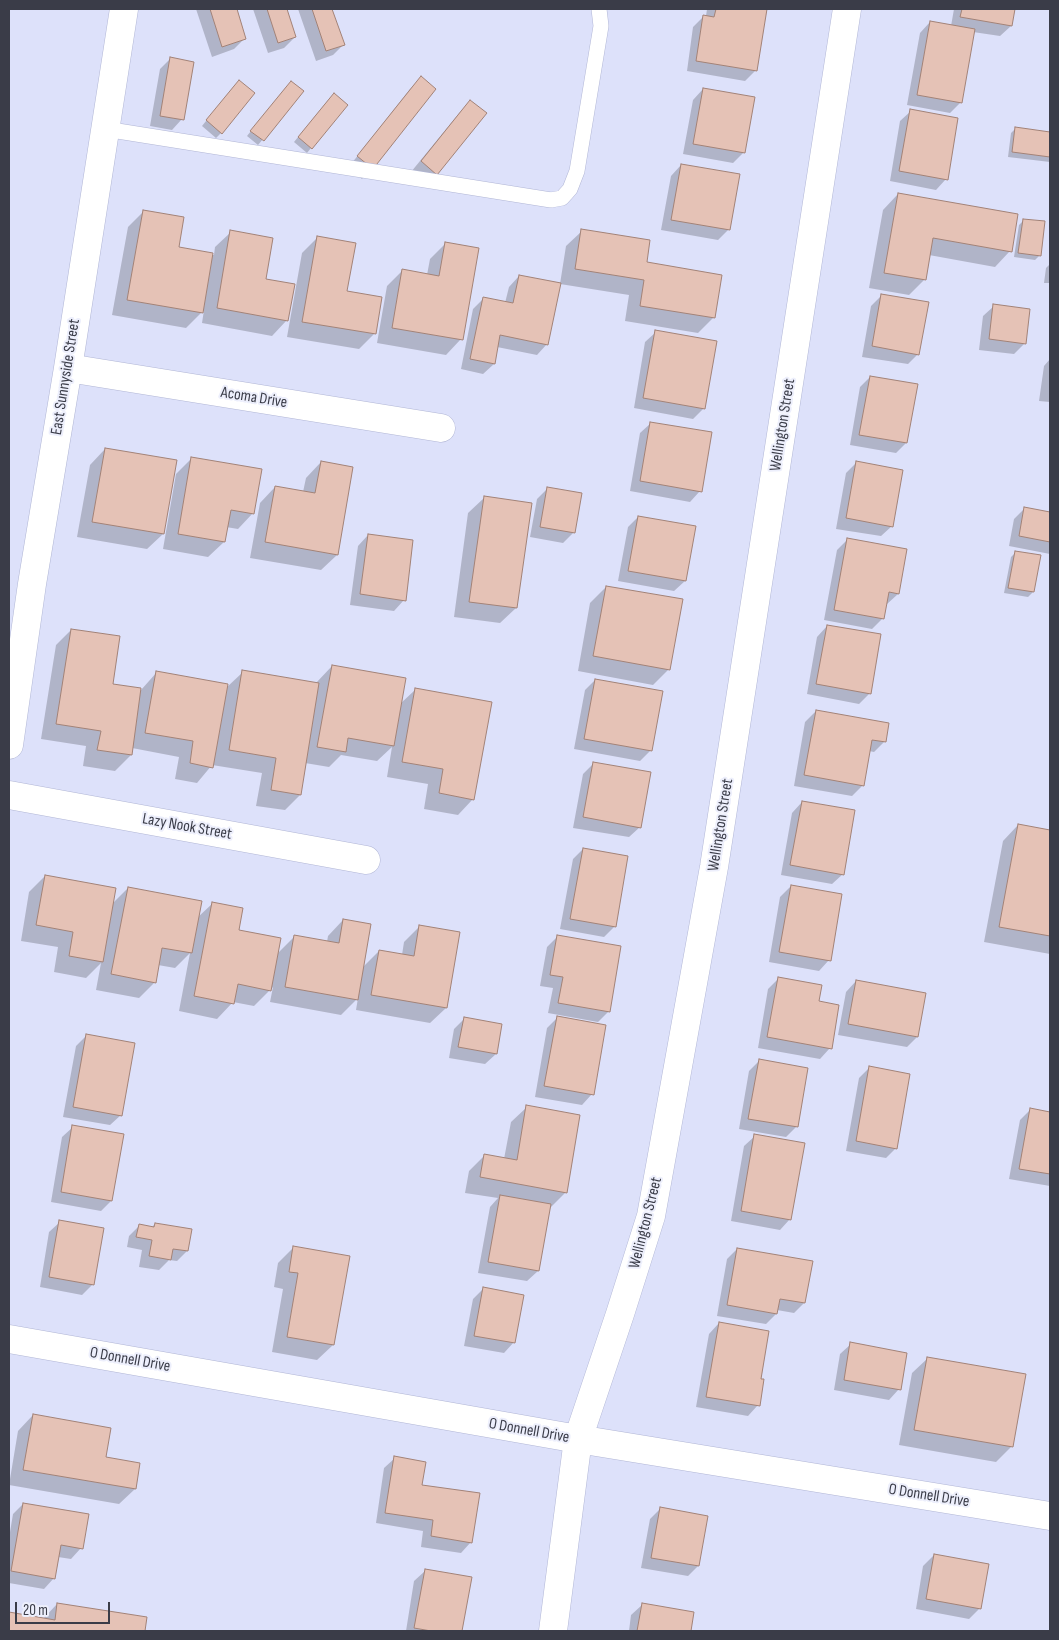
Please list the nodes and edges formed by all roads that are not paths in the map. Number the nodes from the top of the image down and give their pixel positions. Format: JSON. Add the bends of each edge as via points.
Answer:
{"nodes":[{"id":1,"x":124,"y":9,"type":"edge"},
{"id":2,"x":599,"y":9,"type":"edge"},
{"id":3,"x":847,"y":9,"type":"edge"},
{"id":4,"x":105,"y":129,"type":"junction"},
{"id":5,"x":68,"y":368,"type":"junction"},
{"id":6,"x":441,"y":428,"type":"dead end"},
{"id":7,"x":9,"y":745,"type":"edge"},
{"id":8,"x":9,"y":795,"type":"edge"},
{"id":9,"x":366,"y":860,"type":"dead end"},
{"id":10,"x":9,"y":1339,"type":"edge"},
{"id":11,"x":578,"y":1440,"type":"junction"},
{"id":12,"x":1050,"y":1516,"type":"edge"},
{"id":13,"x":552,"y":1631,"type":"edge"}],
"edges":[{"from":1,"to":4,"type":"street","name":"East Sunnyside Street"},
{"from":2,"to":4,"type":"lane","via":[[601,26],[577,171],[570,189],[562,198],[551,200]]},
{"from":3,"to":11,"type":"street","name":"Wellington Street","via":[[716,857],[651,1216]]},
{"from":4,"to":5,"type":"street","name":"East Sunnyside Street"},
{"from":5,"to":6,"type":"street","name":"Acoma Drive"},
{"from":5,"to":7,"type":"street","name":"East Sunnyside Street"},
{"from":8,"to":9,"type":"street","name":"Lazy Nook Street"},
{"from":10,"to":11,"type":"street","name":"O Donnell Drive"},
{"from":11,"to":12,"type":"street","name":"O Donnell Drive"},
{"from":11,"to":13,"type":"street","name":"Wellington Street"}]}
